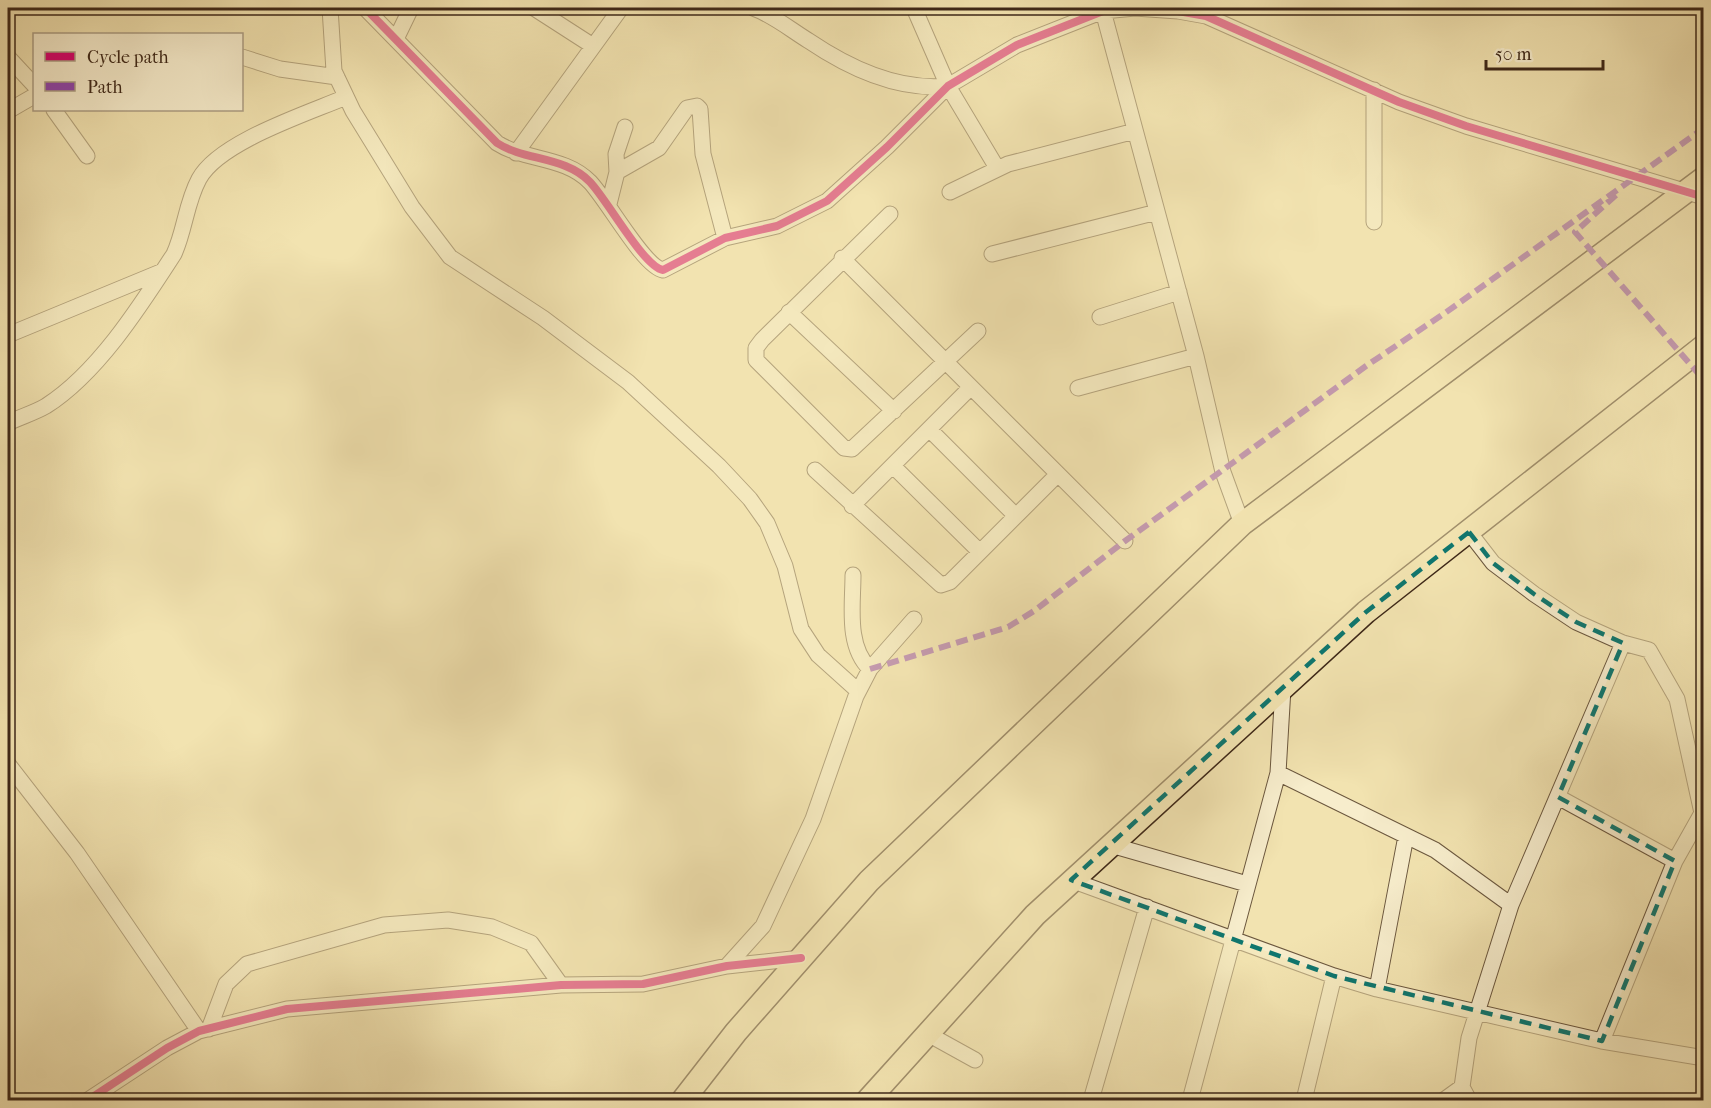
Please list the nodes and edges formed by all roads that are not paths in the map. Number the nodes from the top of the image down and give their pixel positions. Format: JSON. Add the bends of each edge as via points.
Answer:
{"nodes":[{"id":1,"x":330,"y":8,"type":"edge"},
{"id":2,"x":365,"y":8,"type":"edge"},
{"id":3,"x":411,"y":8,"type":"edge"},
{"id":4,"x":534,"y":8,"type":"edge"},
{"id":5,"x":621,"y":8,"type":"edge"},
{"id":6,"x":753,"y":8,"type":"edge"},
{"id":7,"x":914,"y":8,"type":"edge"},
{"id":8,"x":1135,"y":8,"type":"edge"},
{"id":9,"x":1103,"y":10,"type":"junction"},
{"id":10,"x":396,"y":39,"type":"junction"},
{"id":11,"x":592,"y":46,"type":"junction"},
{"id":12,"x":8,"y":57,"type":"edge"},
{"id":13,"x":243,"y":57,"type":"edge"},
{"id":14,"x":337,"y":77,"type":"junction"},
{"id":15,"x":33,"y":84,"type":"edge"},
{"id":16,"x":948,"y":86,"type":"junction"},
{"id":17,"x":1374,"y":90,"type":"junction"},
{"id":18,"x":33,"y":97,"type":"edge"},
{"id":19,"x":346,"y":97,"type":"junction"},
{"id":20,"x":8,"y":111,"type":"edge"},
{"id":21,"x":55,"y":111,"type":"edge"},
{"id":22,"x":626,"y":127,"type":"dead end"},
{"id":23,"x":1135,"y":131,"type":"junction"},
{"id":24,"x":516,"y":153,"type":"junction"},
{"id":25,"x":87,"y":156,"type":"dead end"},
{"id":26,"x":997,"y":168,"type":"junction"},
{"id":27,"x":617,"y":172,"type":"junction"},
{"id":28,"x":1698,"y":189,"type":"edge"},
{"id":29,"x":950,"y":192,"type":"dead end"},
{"id":30,"x":609,"y":204,"type":"junction"},
{"id":31,"x":1157,"y":212,"type":"junction"},
{"id":32,"x":890,"y":214,"type":"dead end"},
{"id":33,"x":1374,"y":222,"type":"dead end"},
{"id":34,"x":725,"y":238,"type":"junction"},
{"id":35,"x":992,"y":254,"type":"dead end"},
{"id":36,"x":843,"y":258,"type":"junction"},
{"id":37,"x":164,"y":270,"type":"junction"},
{"id":38,"x":1179,"y":292,"type":"junction"},
{"id":39,"x":789,"y":312,"type":"junction"},
{"id":40,"x":1100,"y":317,"type":"dead end"},
{"id":41,"x":978,"y":331,"type":"dead end"},
{"id":42,"x":8,"y":335,"type":"edge"},
{"id":43,"x":1704,"y":346,"type":"edge"},
{"id":44,"x":1196,"y":356,"type":"junction"},
{"id":45,"x":946,"y":362,"type":"junction"},
{"id":46,"x":971,"y":387,"type":"junction"},
{"id":47,"x":1078,"y":388,"type":"dead end"},
{"id":48,"x":894,"y":411,"type":"junction"},
{"id":49,"x":8,"y":423,"type":"edge"},
{"id":50,"x":929,"y":429,"type":"junction"},
{"id":51,"x":893,"y":466,"type":"junction"},
{"id":52,"x":815,"y":470,"type":"dead end"},
{"id":53,"x":1058,"y":474,"type":"junction"},
{"id":54,"x":852,"y":506,"type":"junction"},
{"id":55,"x":1016,"y":516,"type":"junction"},
{"id":56,"x":1242,"y":525,"type":"junction"},
{"id":57,"x":1469,"y":532,"type":"junction"},
{"id":58,"x":1125,"y":541,"type":"dead end"},
{"id":59,"x":980,"y":552,"type":"junction"},
{"id":60,"x":853,"y":575,"type":"dead end"},
{"id":61,"x":914,"y":619,"type":"dead end"},
{"id":62,"x":1623,"y":643,"type":"junction"},
{"id":63,"x":870,"y":669,"type":"junction"},
{"id":64,"x":1283,"y":688,"type":"junction"},
{"id":65,"x":858,"y":692,"type":"junction"},
{"id":66,"x":8,"y":764,"type":"edge"},
{"id":67,"x":1278,"y":773,"type":"junction"},
{"id":68,"x":1700,"y":781,"type":"edge"},
{"id":69,"x":1558,"y":797,"type":"junction"},
{"id":70,"x":1703,"y":815,"type":"edge"},
{"id":71,"x":1406,"y":836,"type":"junction"},
{"id":72,"x":1111,"y":845,"type":"junction"},
{"id":73,"x":1675,"y":861,"type":"junction"},
{"id":74,"x":1071,"y":880,"type":"junction"},
{"id":75,"x":1247,"y":884,"type":"junction"},
{"id":76,"x":1511,"y":905,"type":"junction"},
{"id":77,"x":1147,"y":907,"type":"junction"},
{"id":78,"x":1232,"y":939,"type":"junction"},
{"id":79,"x":801,"y":958,"type":"junction"},
{"id":80,"x":727,"y":966,"type":"junction"},
{"id":81,"x":1334,"y":976,"type":"junction"},
{"id":82,"x":561,"y":985,"type":"junction"},
{"id":83,"x":1377,"y":989,"type":"junction"},
{"id":84,"x":1476,"y":1010,"type":"junction"},
{"id":85,"x":204,"y":1030,"type":"junction"},
{"id":86,"x":928,"y":1034,"type":"junction"},
{"id":87,"x":1602,"y":1041,"type":"junction"},
{"id":88,"x":1704,"y":1058,"type":"edge"},
{"id":89,"x":975,"y":1060,"type":"dead end"},
{"id":90,"x":1466,"y":1094,"type":"edge"},
{"id":91,"x":88,"y":1101,"type":"edge"},
{"id":92,"x":683,"y":1101,"type":"edge"},
{"id":93,"x":868,"y":1101,"type":"edge"},
{"id":94,"x":1091,"y":1101,"type":"edge"},
{"id":95,"x":1190,"y":1101,"type":"edge"},
{"id":96,"x":1304,"y":1101,"type":"edge"},
{"id":97,"x":1444,"y":1101,"type":"edge"}],
"edges":[{"from":1,"to":14,"type":"street"},
{"from":2,"to":10,"type":"street"},
{"from":3,"to":10,"type":"street"},
{"from":4,"to":11,"type":"street"},
{"from":5,"to":11,"type":"street"},
{"from":6,"to":16,"type":"street","via":[[862,71],[929,88]]},
{"from":7,"to":16,"type":"street"},
{"from":8,"to":9,"type":"street"},
{"from":8,"to":17,"type":"street","via":[[1206,16]]},
{"from":9,"to":16,"type":"street","via":[[1017,45]]},
{"from":9,"to":23,"type":"street"},
{"from":10,"to":24,"type":"street","via":[[497,143]]},
{"from":11,"to":24,"type":"street"},
{"from":12,"to":15,"type":"street"},
{"from":13,"to":14,"type":"street","via":[[280,69]]},
{"from":14,"to":19,"type":"street"},
{"from":16,"to":26,"type":"street"},
{"from":16,"to":34,"type":"street","via":[[827,201],[777,226]]},
{"from":17,"to":28,"type":"street","via":[[1466,126]]},
{"from":17,"to":33,"type":"street"},
{"from":18,"to":20,"type":"street"},
{"from":19,"to":37,"type":"street","via":[[232,145],[213,161],[191,195],[181,240]]},
{"from":19,"to":65,"type":"street","via":[[412,207],[450,257],[543,318],[628,382],[750,499],[767,523],[785,567],[801,629],[818,655]]},
{"from":21,"to":25,"type":"street"},
{"from":22,"to":27,"type":"street","via":[[616,154]]},
{"from":23,"to":26,"type":"street"},
{"from":23,"to":31,"type":"street"},
{"from":24,"to":30,"type":"street","via":[[564,165],[588,180]]},
{"from":26,"to":29,"type":"street"},
{"from":27,"to":30,"type":"street"},
{"from":27,"to":34,"type":"street","via":[[659,148],[687,108],[696,106],[700,110],[703,154]]},
{"from":28,"to":56,"type":"highway"},
{"from":30,"to":34,"type":"street","via":[[643,256],[657,269],[663,270]]},
{"from":31,"to":35,"type":"street"},
{"from":31,"to":38,"type":"street"},
{"from":32,"to":36,"type":"street"},
{"from":36,"to":39,"type":"street"},
{"from":36,"to":45,"type":"street"},
{"from":37,"to":42,"type":"street"},
{"from":37,"to":49,"type":"street","via":[[104,352],[68,390],[44,407]]},
{"from":38,"to":40,"type":"street"},
{"from":38,"to":44,"type":"street"},
{"from":39,"to":48,"type":"street"},
{"from":39,"to":48,"type":"street","via":[[756,348],[756,360],[844,448],[856,446]]},
{"from":41,"to":45,"type":"street"},
{"from":43,"to":57,"type":"highway"},
{"from":44,"to":47,"type":"street"},
{"from":44,"to":56,"type":"street","via":[[1223,472]]},
{"from":45,"to":46,"type":"street"},
{"from":45,"to":48,"type":"street"},
{"from":46,"to":50,"type":"street"},
{"from":46,"to":53,"type":"street"},
{"from":50,"to":51,"type":"street"},
{"from":50,"to":55,"type":"street"},
{"from":51,"to":54,"type":"street"},
{"from":51,"to":59,"type":"street"},
{"from":52,"to":54,"type":"street"},
{"from":53,"to":55,"type":"street"},
{"from":53,"to":58,"type":"street"},
{"from":54,"to":59,"type":"street","via":[[938,584],[950,582]]},
{"from":55,"to":59,"type":"street"},
{"from":56,"to":79,"type":"highway","via":[[869,881]]},
{"from":57,"to":62,"type":"street","via":[[1494,563],[1534,594],[1576,622]]},
{"from":57,"to":64,"type":"highway","via":[[1366,612]]},
{"from":60,"to":63,"type":"street","via":[[854,635],[858,652]]},
{"from":61,"to":63,"type":"street"},
{"from":62,"to":68,"type":"street","via":[[1649,650],[1677,699]]},
{"from":62,"to":69,"type":"street"},
{"from":63,"to":65,"type":"street"},
{"from":64,"to":67,"type":"street"},
{"from":64,"to":72,"type":"highway"},
{"from":65,"to":80,"type":"street","via":[[813,819],[763,926]]},
{"from":66,"to":85,"type":"street"},
{"from":67,"to":71,"type":"street"},
{"from":67,"to":75,"type":"street"},
{"from":68,"to":70,"type":"street"},
{"from":69,"to":73,"type":"street"},
{"from":69,"to":76,"type":"street"},
{"from":70,"to":73,"type":"street"},
{"from":71,"to":76,"type":"street","via":[[1435,849]]},
{"from":71,"to":83,"type":"street"},
{"from":72,"to":74,"type":"highway"},
{"from":72,"to":75,"type":"street"},
{"from":73,"to":87,"type":"street"},
{"from":74,"to":77,"type":"street"},
{"from":74,"to":86,"type":"highway"},
{"from":75,"to":78,"type":"street"},
{"from":76,"to":84,"type":"street"},
{"from":77,"to":78,"type":"street"},
{"from":77,"to":94,"type":"street"},
{"from":78,"to":81,"type":"street"},
{"from":78,"to":95,"type":"street"},
{"from":79,"to":80,"type":"street"},
{"from":79,"to":92,"type":"highway","via":[[736,1032]]},
{"from":80,"to":82,"type":"street","via":[[643,984]]},
{"from":81,"to":83,"type":"street"},
{"from":81,"to":96,"type":"street"},
{"from":82,"to":85,"type":"street","via":[[287,1009]]},
{"from":82,"to":85,"type":"street","via":[[531,943],[492,927],[448,920],[384,925],[248,964],[226,984]]},
{"from":83,"to":84,"type":"street"},
{"from":84,"to":87,"type":"street"},
{"from":84,"to":90,"type":"street"},
{"from":85,"to":91,"type":"street","via":[[167,1048]]},
{"from":86,"to":89,"type":"street"},
{"from":86,"to":93,"type":"highway"},
{"from":87,"to":88,"type":"street"},
{"from":90,"to":97,"type":"street"}]}
